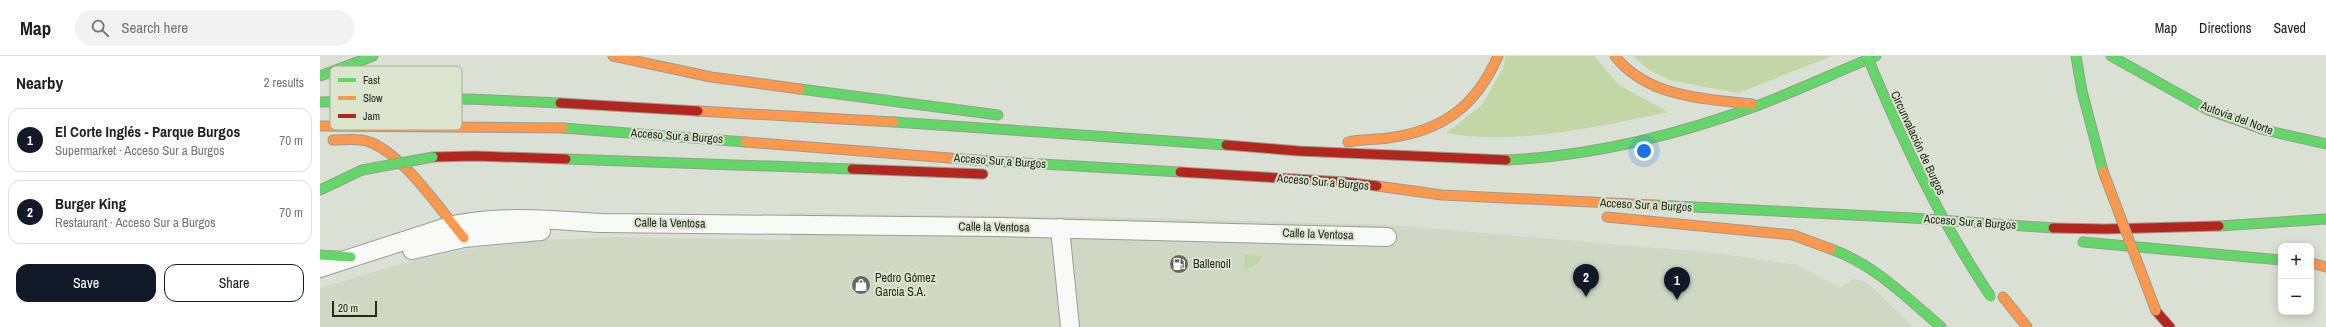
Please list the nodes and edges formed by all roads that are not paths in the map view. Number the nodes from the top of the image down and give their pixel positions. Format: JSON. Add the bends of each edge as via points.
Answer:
{"nodes":[{"id":1,"x":373,"y":56,"type":"edge"},
{"id":2,"x":613,"y":56,"type":"edge"},
{"id":3,"x":1498,"y":56,"type":"edge"},
{"id":4,"x":1615,"y":56,"type":"edge"},
{"id":5,"x":1867,"y":56,"type":"edge"},
{"id":6,"x":2076,"y":56,"type":"edge"},
{"id":7,"x":2111,"y":56,"type":"edge"},
{"id":8,"x":1880,"y":58,"type":"edge"},
{"id":9,"x":346,"y":66,"type":"edge"},
{"id":10,"x":330,"y":72,"type":"edge"},
{"id":11,"x":320,"y":76,"type":"edge"},
{"id":12,"x":462,"y":99,"type":"edge"},
{"id":13,"x":320,"y":102,"type":"edge"},
{"id":14,"x":330,"y":102,"type":"edge"},
{"id":15,"x":1760,"y":105,"type":"junction"},
{"id":16,"x":1008,"y":116,"type":"dead end"},
{"id":17,"x":1905,"y":119,"type":"dead end"},
{"id":18,"x":1031,"y":122,"type":"dead end"},
{"id":19,"x":462,"y":126,"type":"edge"},
{"id":20,"x":1083,"y":135,"type":"junction"},
{"id":21,"x":320,"y":140,"type":"edge"},
{"id":22,"x":1915,"y":140,"type":"dead end"},
{"id":23,"x":2326,"y":144,"type":"edge"},
{"id":24,"x":1309,"y":151,"type":"junction"},
{"id":25,"x":362,"y":170,"type":"junction"},
{"id":26,"x":990,"y":175,"type":"dead end"},
{"id":27,"x":327,"y":176,"type":"dead end"},
{"id":28,"x":1938,"y":187,"type":"dead end"},
{"id":29,"x":320,"y":190,"type":"edge"},
{"id":30,"x":1357,"y":193,"type":"dead end"},
{"id":31,"x":1442,"y":195,"type":"junction"},
{"id":32,"x":1517,"y":208,"type":"dead end"},
{"id":33,"x":1595,"y":216,"type":"dead end"},
{"id":34,"x":2326,"y":218,"type":"edge"},
{"id":35,"x":2026,"y":227,"type":"junction"},
{"id":36,"x":1060,"y":228,"type":"junction"},
{"id":37,"x":458,"y":231,"type":"junction"},
{"id":38,"x":1963,"y":233,"type":"dead end"},
{"id":39,"x":1387,"y":237,"type":"dead end"},
{"id":40,"x":2278,"y":260,"type":"edge"},
{"id":41,"x":329,"y":264,"type":"edge"},
{"id":42,"x":2314,"y":264,"type":"edge"},
{"id":43,"x":2326,"y":267,"type":"edge"},
{"id":44,"x":2001,"y":294,"type":"dead end"},
{"id":45,"x":1993,"y":300,"type":"dead end"},
{"id":46,"x":2156,"y":312,"type":"junction"},
{"id":47,"x":1070,"y":327,"type":"edge"},
{"id":48,"x":1941,"y":327,"type":"edge"},
{"id":49,"x":2027,"y":327,"type":"edge"},
{"id":50,"x":2164,"y":327,"type":"edge"},
{"id":51,"x":2170,"y":327,"type":"edge"}],
"edges":[{"from":1,"to":9,"type":"highway"},
{"from":2,"to":16,"type":"highway","via":[[711,77]]},
{"from":3,"to":24,"type":"highway","via":[[1493,70],[1476,96],[1455,116],[1436,126],[1387,138],[1359,139]]},
{"from":4,"to":15,"type":"highway","via":[[1629,72],[1677,94]]},
{"from":5,"to":45,"type":"highway","bridge":true,"via":[[1895,124],[1928,191],[1970,267]]},
{"from":6,"to":46,"type":"highway","bridge":true,"via":[[2103,171]]},
{"from":7,"to":23,"type":"highway","name":"Autovía del Norte","via":[[2206,109],[2257,127]]},
{"from":8,"to":15,"type":"highway"},
{"from":10,"to":11,"type":"highway"},
{"from":12,"to":20,"type":"highway"},
{"from":13,"to":14,"type":"highway"},
{"from":15,"to":24,"type":"highway","via":[[1664,136],[1597,150],[1507,160]]},
{"from":17,"to":22,"type":"highway","name":"Circunvalación de Burgos"},
{"from":18,"to":20,"type":"highway"},
{"from":19,"to":31,"type":"highway","name":"Acceso Sur a Burgos","via":[[554,126],[1001,162],[1345,182]]},
{"from":20,"to":24,"type":"highway"},
{"from":21,"to":37,"type":"highway","via":[[362,140],[387,151],[406,168]]},
{"from":25,"to":26,"type":"highway","bridge":true,"via":[[433,157],[476,156]]},
{"from":25,"to":27,"type":"highway"},
{"from":25,"to":29,"type":"highway"},
{"from":28,"to":38,"type":"highway","name":"Circunvalación de Burgos"},
{"from":30,"to":31,"type":"highway"},
{"from":31,"to":32,"type":"highway"},
{"from":31,"to":35,"type":"highway","name":"Acceso Sur a Burgos","via":[[1912,218]]},
{"from":33,"to":48,"type":"highway","via":[[1793,235],[1857,260],[1890,283]]},
{"from":34,"to":35,"type":"highway","name":"Acceso Sur a Burgos","via":[[2209,228]]},
{"from":35,"to":40,"type":"highway","via":[[2078,241]]},
{"from":36,"to":37,"type":"street","name":"Calle la Ventosa","via":[[601,223],[540,219],[470,221]]},
{"from":36,"to":39,"type":"street","name":"Calle la Ventosa"},
{"from":36,"to":47,"type":"street"},
{"from":37,"to":41,"type":"street","name":"Calle la Ventosa"},
{"from":42,"to":43,"type":"highway"},
{"from":44,"to":49,"type":"highway"},
{"from":46,"to":50,"type":"highway"},
{"from":46,"to":51,"type":"highway"}]}
